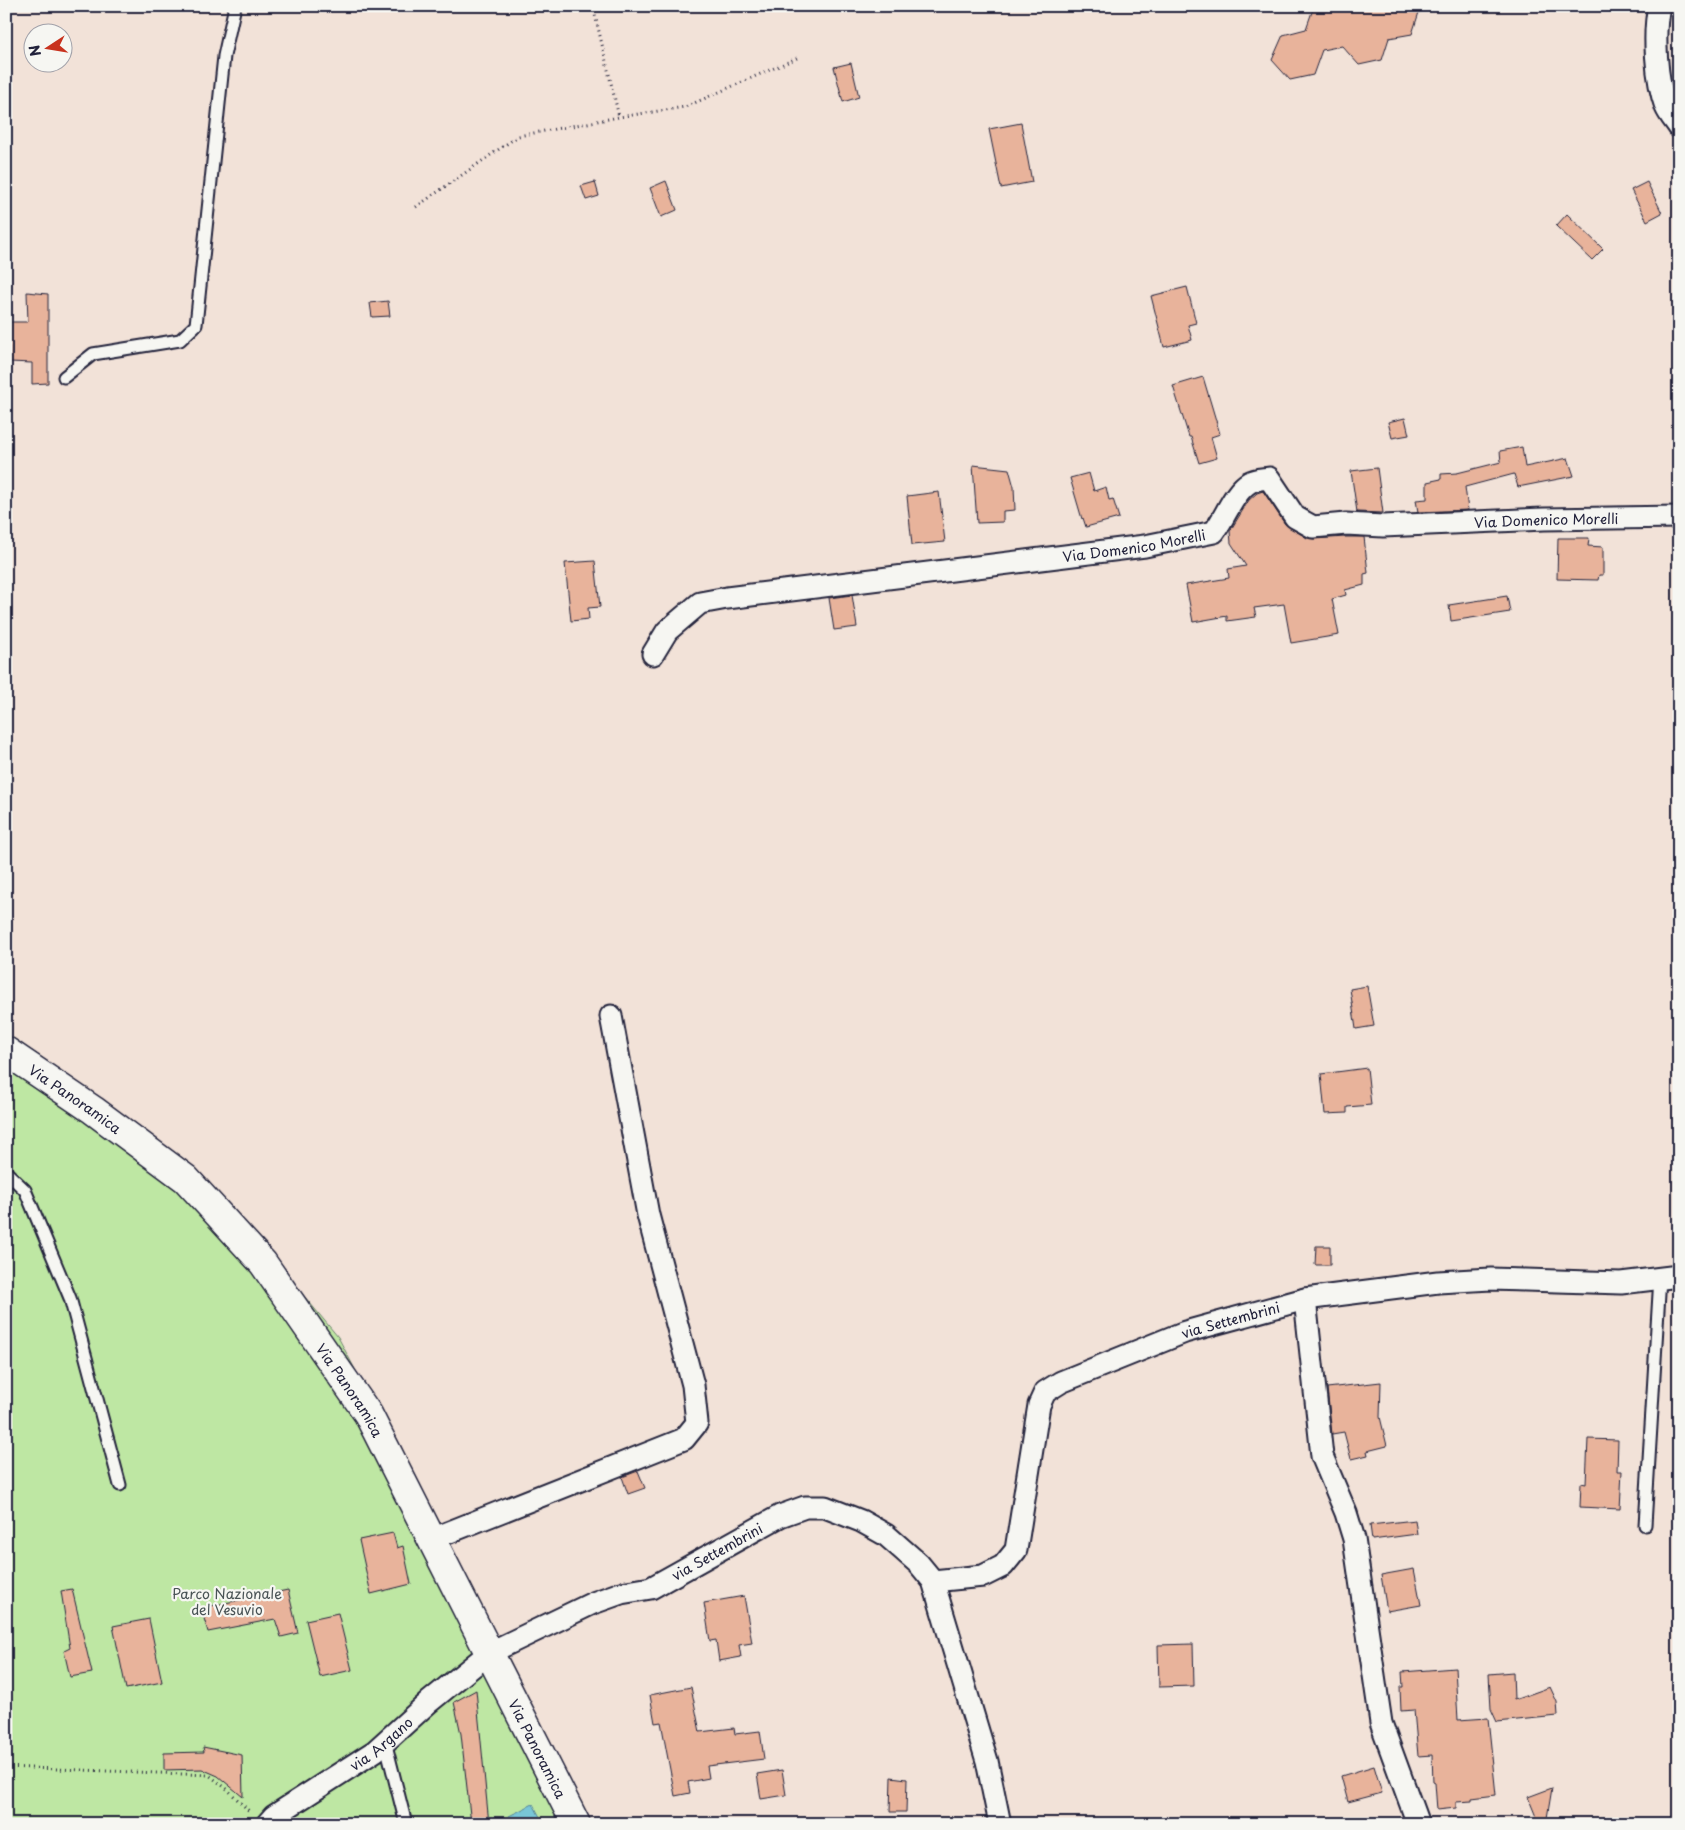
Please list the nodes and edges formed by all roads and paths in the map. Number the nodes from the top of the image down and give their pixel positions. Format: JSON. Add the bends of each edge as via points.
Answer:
{"nodes":[{"id":1,"x":235,"y":6,"type":"edge"},
{"id":2,"x":593,"y":6,"type":"edge"},
{"id":3,"x":1659,"y":6,"type":"edge"},
{"id":4,"x":797,"y":58,"type":"dead end"},
{"id":5,"x":619,"y":117,"type":"junction"},
{"id":6,"x":1679,"y":127,"type":"edge"},
{"id":7,"x":416,"y":207,"type":"dead end"},
{"id":8,"x":64,"y":377,"type":"dead end"},
{"id":9,"x":1679,"y":517,"type":"edge"},
{"id":10,"x":653,"y":654,"type":"dead end"},
{"id":11,"x":611,"y":1016,"type":"dead end"},
{"id":12,"x":6,"y":1051,"type":"edge"},
{"id":13,"x":6,"y":1172,"type":"edge"},
{"id":14,"x":1669,"y":1276,"type":"edge"},
{"id":15,"x":1305,"y":1299,"type":"junction"},
{"id":16,"x":120,"y":1485,"type":"dead end"},
{"id":17,"x":1645,"y":1525,"type":"dead end"},
{"id":18,"x":432,"y":1539,"type":"junction"},
{"id":19,"x":934,"y":1581,"type":"junction"},
{"id":20,"x":489,"y":1653,"type":"junction"},
{"id":21,"x":385,"y":1741,"type":"junction"},
{"id":22,"x":6,"y":1767,"type":"edge"},
{"id":23,"x":261,"y":1820,"type":"edge"},
{"id":24,"x":406,"y":1824,"type":"edge"},
{"id":25,"x":576,"y":1824,"type":"edge"},
{"id":26,"x":1000,"y":1824,"type":"edge"},
{"id":27,"x":1418,"y":1824,"type":"edge"}],
"edges":[{"from":1,"to":8,"type":"lane","via":[[224,56],[196,325],[180,340],[93,354]]},
{"from":2,"to":5,"type":"path"},
{"from":3,"to":6,"type":"street","via":[[1656,29],[1658,73],[1666,107]]},
{"from":4,"to":5,"type":"path","via":[[685,107]]},
{"from":5,"to":7,"type":"path","via":[[518,136]]},
{"from":9,"to":10,"type":"street","name":"Via Domenico Morelli","via":[[1313,527],[1295,517],[1270,478],[1262,479],[1249,482],[1214,532],[1145,546],[700,603],[667,631]]},
{"from":11,"to":18,"type":"street","via":[[648,1215],[693,1385],[697,1423],[684,1439]]},
{"from":12,"to":18,"type":"street","name":"Via Panoramica","via":[[186,1179],[263,1263],[368,1414]]},
{"from":13,"to":16,"type":"lane","via":[[25,1190],[70,1298]]},
{"from":14,"to":15,"type":"street","name":"via Settembrini","via":[[1621,1283],[1490,1279],[1438,1282]]},
{"from":14,"to":17,"type":"lane"},
{"from":15,"to":19,"type":"street","name":"via Settembrini","via":[[1184,1332],[1061,1382],[1045,1392],[1039,1406],[1016,1550],[1003,1566],[982,1576]]},
{"from":15,"to":27,"type":"street","via":[[1322,1456],[1354,1539],[1382,1723]]},
{"from":18,"to":20,"type":"street","name":"Via Panoramica"},
{"from":19,"to":20,"type":"street","name":"via Settembrini","via":[[886,1535],[825,1507],[805,1507],[780,1516],[651,1588],[593,1602]]},
{"from":19,"to":26,"type":"street","name":"via Settembrini","via":[[987,1761]]},
{"from":20,"to":21,"type":"street","name":"via Argano"},
{"from":20,"to":25,"type":"street","name":"Via Panoramica"},
{"from":21,"to":23,"type":"street","name":"via Argano","via":[[375,1751],[274,1816]]},
{"from":21,"to":24,"type":"lane"},
{"from":22,"to":23,"type":"path","via":[[209,1775]]}]}
